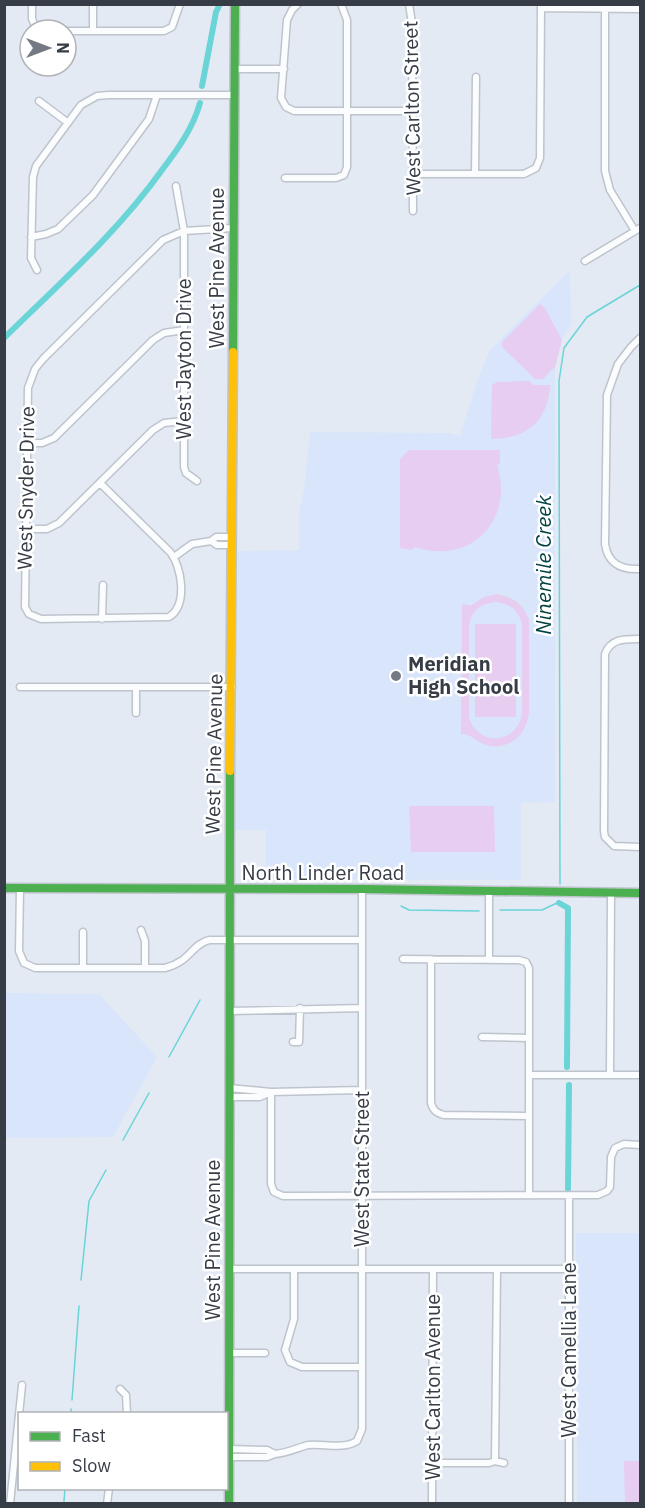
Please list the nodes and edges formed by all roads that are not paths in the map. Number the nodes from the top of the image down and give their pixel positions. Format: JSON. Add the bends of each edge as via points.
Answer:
{"nodes":[{"id":1,"x":93,"y":4,"type":"edge"},
{"id":2,"x":180,"y":4,"type":"edge"},
{"id":3,"x":235,"y":4,"type":"edge"},
{"id":4,"x":298,"y":4,"type":"edge"},
{"id":5,"x":342,"y":4,"type":"edge"},
{"id":6,"x":409,"y":4,"type":"edge"},
{"id":7,"x":541,"y":6,"type":"edge"},
{"id":8,"x":605,"y":7,"type":"edge"},
{"id":9,"x":640,"y":9,"type":"edge"},
{"id":10,"x":78,"y":31,"type":"edge"},
{"id":11,"x":93,"y":31,"type":"junction"},
{"id":12,"x":234,"y":69,"type":"junction"},
{"id":13,"x":284,"y":69,"type":"junction"},
{"id":14,"x":476,"y":77,"type":"dead end"},
{"id":15,"x":157,"y":95,"type":"junction"},
{"id":16,"x":234,"y":95,"type":"junction"},
{"id":17,"x":39,"y":101,"type":"dead end"},
{"id":18,"x":348,"y":111,"type":"junction"},
{"id":19,"x":412,"y":111,"type":"junction"},
{"id":20,"x":68,"y":122,"type":"junction"},
{"id":21,"x":412,"y":174,"type":"junction"},
{"id":22,"x":475,"y":174,"type":"junction"},
{"id":23,"x":285,"y":178,"type":"dead end"},
{"id":24,"x":176,"y":186,"type":"dead end"},
{"id":25,"x":413,"y":211,"type":"dead end"},
{"id":26,"x":233,"y":228,"type":"junction"},
{"id":27,"x":638,"y":230,"type":"edge"},
{"id":28,"x":184,"y":231,"type":"junction"},
{"id":29,"x":31,"y":237,"type":"junction"},
{"id":30,"x":585,"y":261,"type":"dead end"},
{"id":31,"x":37,"y":270,"type":"dead end"},
{"id":32,"x":184,"y":330,"type":"junction"},
{"id":33,"x":640,"y":338,"type":"edge"},
{"id":34,"x":183,"y":421,"type":"junction"},
{"id":35,"x":27,"y":443,"type":"junction"},
{"id":36,"x":197,"y":481,"type":"dead end"},
{"id":37,"x":100,"y":483,"type":"junction"},
{"id":38,"x":25,"y":530,"type":"junction"},
{"id":39,"x":232,"y":541,"type":"junction"},
{"id":40,"x":174,"y":557,"type":"junction"},
{"id":41,"x":640,"y":569,"type":"edge"},
{"id":42,"x":103,"y":585,"type":"dead end"},
{"id":43,"x":102,"y":619,"type":"junction"},
{"id":44,"x":640,"y":639,"type":"edge"},
{"id":45,"x":20,"y":687,"type":"dead end"},
{"id":46,"x":136,"y":687,"type":"junction"},
{"id":47,"x":232,"y":687,"type":"junction"},
{"id":48,"x":136,"y":713,"type":"dead end"},
{"id":49,"x":640,"y":848,"type":"edge"},
{"id":50,"x":4,"y":888,"type":"edge"},
{"id":51,"x":20,"y":888,"type":"junction"},
{"id":52,"x":230,"y":888,"type":"junction"},
{"id":53,"x":362,"y":889,"type":"junction"},
{"id":54,"x":489,"y":892,"type":"junction"},
{"id":55,"x":611,"y":893,"type":"junction"},
{"id":56,"x":640,"y":893,"type":"edge"},
{"id":57,"x":141,"y":930,"type":"dead end"},
{"id":58,"x":83,"y":932,"type":"dead end"},
{"id":59,"x":229,"y":940,"type":"junction"},
{"id":60,"x":362,"y":940,"type":"junction"},
{"id":61,"x":403,"y":959,"type":"dead end"},
{"id":62,"x":431,"y":959,"type":"junction"},
{"id":63,"x":489,"y":960,"type":"junction"},
{"id":64,"x":83,"y":968,"type":"junction"},
{"id":65,"x":145,"y":968,"type":"junction"},
{"id":66,"x":300,"y":1008,"type":"junction"},
{"id":67,"x":362,"y":1008,"type":"junction"},
{"id":68,"x":229,"y":1011,"type":"junction"},
{"id":69,"x":482,"y":1037,"type":"dead end"},
{"id":70,"x":530,"y":1038,"type":"junction"},
{"id":71,"x":293,"y":1042,"type":"dead end"},
{"id":72,"x":529,"y":1075,"type":"junction"},
{"id":73,"x":610,"y":1076,"type":"junction"},
{"id":74,"x":640,"y":1076,"type":"edge"},
{"id":75,"x":362,"y":1090,"type":"junction"},
{"id":76,"x":229,"y":1092,"type":"junction"},
{"id":77,"x":272,"y":1092,"type":"junction"},
{"id":78,"x":529,"y":1116,"type":"junction"},
{"id":79,"x":640,"y":1145,"type":"edge"},
{"id":80,"x":529,"y":1195,"type":"junction"},
{"id":81,"x":362,"y":1196,"type":"junction"},
{"id":82,"x":569,"y":1196,"type":"junction"},
{"id":83,"x":229,"y":1269,"type":"junction"},
{"id":84,"x":294,"y":1269,"type":"junction"},
{"id":85,"x":362,"y":1269,"type":"junction"},
{"id":86,"x":569,"y":1269,"type":"junction"},
{"id":87,"x":433,"y":1270,"type":"junction"},
{"id":88,"x":497,"y":1270,"type":"junction"},
{"id":89,"x":229,"y":1353,"type":"junction"},
{"id":90,"x":265,"y":1353,"type":"dead end"},
{"id":91,"x":362,"y":1366,"type":"junction"},
{"id":92,"x":22,"y":1385,"type":"dead end"},
{"id":93,"x":120,"y":1389,"type":"dead end"},
{"id":94,"x":19,"y":1412,"type":"edge"},
{"id":95,"x":127,"y":1412,"type":"edge"},
{"id":96,"x":18,"y":1424,"type":"edge"},
{"id":97,"x":229,"y":1453,"type":"junction"},
{"id":98,"x":495,"y":1461,"type":"junction"},
{"id":99,"x":432,"y":1463,"type":"junction"},
{"id":100,"x":504,"y":1463,"type":"dead end"},
{"id":101,"x":10,"y":1503,"type":"edge"},
{"id":102,"x":229,"y":1503,"type":"edge"},
{"id":103,"x":432,"y":1503,"type":"edge"},
{"id":104,"x":569,"y":1503,"type":"edge"}],
"edges":[{"from":1,"to":11,"type":"street"},
{"from":2,"to":11,"type":"street","via":[[172,27],[164,31]]},
{"from":3,"to":12,"type":"street","name":"West Pine Avenue"},
{"from":4,"to":13,"type":"street","via":[[287,20]]},
{"from":5,"to":18,"type":"street","via":[[347,20]]},
{"from":6,"to":19,"type":"street","name":"West Carlton Street"},
{"from":7,"to":8,"type":"street"},
{"from":7,"to":22,"type":"street","via":[[540,158],[536,168],[524,174]]},
{"from":8,"to":9,"type":"street"},
{"from":8,"to":27,"type":"street","via":[[605,171],[610,190]]},
{"from":10,"to":11,"type":"street"},
{"from":12,"to":13,"type":"street"},
{"from":12,"to":16,"type":"street","name":"West Pine Avenue"},
{"from":13,"to":18,"type":"street","via":[[281,98],[286,107],[294,111]]},
{"from":14,"to":22,"type":"street"},
{"from":15,"to":16,"type":"street"},
{"from":15,"to":20,"type":"street","via":[[97,96],[81,105]]},
{"from":15,"to":29,"type":"street","via":[[150,119],[93,195],[58,229]]},
{"from":16,"to":26,"type":"street","name":"West Pine Avenue"},
{"from":17,"to":20,"type":"street"},
{"from":18,"to":19,"type":"street"},
{"from":18,"to":23,"type":"street","via":[[348,167],[344,175]]},
{"from":19,"to":21,"type":"street","name":"West Carlton Street"},
{"from":20,"to":29,"type":"street","via":[[39,160],[33,177]]},
{"from":21,"to":22,"type":"street"},
{"from":21,"to":25,"type":"street","name":"West Carlton Street"},
{"from":24,"to":28,"type":"street","name":"West Jayton Drive"},
{"from":26,"to":28,"type":"street"},
{"from":26,"to":39,"type":"street","name":"West Pine Avenue"},
{"from":27,"to":30,"type":"street"},
{"from":28,"to":32,"type":"street","name":"West Jayton Drive"},
{"from":28,"to":35,"type":"street","name":"West Snyder Drive","via":[[157,244],[39,364],[28,388]]},
{"from":29,"to":31,"type":"street","via":[[31,258]]},
{"from":32,"to":34,"type":"street","name":"West Jayton Drive"},
{"from":32,"to":35,"type":"street","via":[[171,331],[153,340],[54,438]]},
{"from":33,"to":41,"type":"street","via":[[618,364],[606,402],[605,544],[612,562],[624,569]]},
{"from":34,"to":36,"type":"street","name":"West Jayton Drive","via":[[184,467]]},
{"from":34,"to":37,"type":"street","via":[[158,426]]},
{"from":35,"to":38,"type":"street","name":"West Snyder Drive"},
{"from":37,"to":38,"type":"street","via":[[59,524]]},
{"from":37,"to":40,"type":"street"},
{"from":38,"to":43,"type":"street","name":"West Snyder Drive","via":[[25,608],[29,614],[41,619]]},
{"from":39,"to":40,"type":"street","via":[[216,537],[192,544]]},
{"from":39,"to":47,"type":"street","name":"West Pine Avenue"},
{"from":40,"to":43,"type":"street","via":[[180,576],[176,613],[164,618]]},
{"from":42,"to":43,"type":"street"},
{"from":44,"to":49,"type":"street","via":[[612,643],[605,654],[604,831],[609,842]]},
{"from":45,"to":46,"type":"street"},
{"from":46,"to":47,"type":"street"},
{"from":46,"to":48,"type":"street"},
{"from":47,"to":52,"type":"street","name":"West Pine Avenue"},
{"from":50,"to":51,"type":"street","name":"North Linder Road"},
{"from":51,"to":52,"type":"street","name":"North Linder Road"},
{"from":51,"to":64,"type":"street","via":[[19,951],[24,963],[35,968]]},
{"from":52,"to":53,"type":"street","name":"North Linder Road"},
{"from":52,"to":59,"type":"street","name":"West Pine Avenue"},
{"from":53,"to":54,"type":"street","name":"North Linder Road"},
{"from":53,"to":60,"type":"street","name":"West State Street"},
{"from":54,"to":55,"type":"street","name":"North Linder Road"},
{"from":54,"to":63,"type":"street"},
{"from":55,"to":56,"type":"street","name":"North Linder Road"},
{"from":55,"to":73,"type":"street"},
{"from":57,"to":65,"type":"street"},
{"from":58,"to":64,"type":"street"},
{"from":59,"to":60,"type":"street"},
{"from":59,"to":65,"type":"street","via":[[200,939],[188,958],[178,965]]},
{"from":59,"to":68,"type":"street","name":"West Pine Avenue"},
{"from":60,"to":67,"type":"street","name":"West State Street"},
{"from":61,"to":62,"type":"street"},
{"from":62,"to":63,"type":"street"},
{"from":62,"to":78,"type":"street","via":[[431,1103],[435,1111]]},
{"from":63,"to":70,"type":"street","via":[[519,960],[530,968]]},
{"from":64,"to":65,"type":"street"},
{"from":66,"to":67,"type":"street"},
{"from":66,"to":68,"type":"street"},
{"from":66,"to":71,"type":"street","via":[[299,1042]]},
{"from":67,"to":75,"type":"street","name":"West State Street"},
{"from":68,"to":76,"type":"street","name":"West Pine Avenue"},
{"from":69,"to":70,"type":"street"},
{"from":70,"to":72,"type":"street"},
{"from":72,"to":73,"type":"street"},
{"from":72,"to":78,"type":"street"},
{"from":73,"to":74,"type":"street"},
{"from":75,"to":77,"type":"street"},
{"from":75,"to":81,"type":"street","name":"West State Street"},
{"from":76,"to":77,"type":"street"},
{"from":76,"to":83,"type":"street","name":"West Pine Avenue"},
{"from":77,"to":81,"type":"street","via":[[274,1192],[282,1196]]},
{"from":78,"to":80,"type":"street"},
{"from":79,"to":82,"type":"street","via":[[615,1148],[607,1191]]},
{"from":80,"to":81,"type":"street"},
{"from":80,"to":82,"type":"street"},
{"from":81,"to":85,"type":"street","name":"West State Street"},
{"from":82,"to":86,"type":"street","name":"West Camellia Lane"},
{"from":83,"to":84,"type":"street"},
{"from":83,"to":89,"type":"street","name":"West Pine Avenue"},
{"from":84,"to":85,"type":"street"},
{"from":84,"to":91,"type":"street","via":[[294,1319],[285,1350],[290,1362],[302,1367]]},
{"from":85,"to":87,"type":"street"},
{"from":85,"to":91,"type":"street","name":"West State Street"},
{"from":86,"to":88,"type":"street"},
{"from":86,"to":104,"type":"street","name":"West Camellia Lane"},
{"from":87,"to":88,"type":"street"},
{"from":87,"to":99,"type":"street","name":"West Carlton Avenue"},
{"from":88,"to":98,"type":"street"},
{"from":89,"to":90,"type":"street"},
{"from":89,"to":97,"type":"street","name":"West Pine Avenue"},
{"from":91,"to":97,"type":"street","name":"West State Street","via":[[362,1429],[358,1444],[307,1446],[282,1454],[267,1450]]},
{"from":92,"to":94,"type":"street"},
{"from":93,"to":95,"type":"street","via":[[126,1395]]},
{"from":96,"to":101,"type":"street"},
{"from":97,"to":102,"type":"street","name":"West Pine Avenue"},
{"from":98,"to":99,"type":"street"},
{"from":98,"to":100,"type":"street"},
{"from":99,"to":103,"type":"street","name":"West Carlton Avenue"}]}
